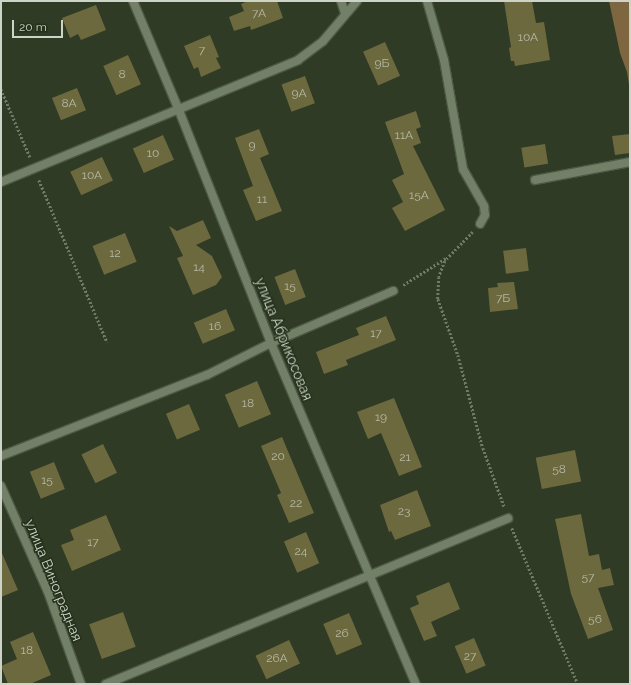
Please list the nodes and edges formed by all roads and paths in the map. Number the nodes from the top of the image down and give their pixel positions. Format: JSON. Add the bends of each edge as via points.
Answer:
{"nodes":[{"id":1,"x":133,"y":1,"type":"edge"},
{"id":2,"x":341,"y":1,"type":"edge"},
{"id":3,"x":357,"y":1,"type":"edge"},
{"id":4,"x":427,"y":1,"type":"edge"},
{"id":5,"x":345,"y":13,"type":"junction"},
{"id":6,"x":1,"y":88,"type":"edge"},
{"id":7,"x":178,"y":108,"type":"junction"},
{"id":8,"x":630,"y":162,"type":"edge"},
{"id":9,"x":34,"y":168,"type":"junction"},
{"id":10,"x":535,"y":180,"type":"dead end"},
{"id":11,"x":1,"y":182,"type":"edge"},
{"id":12,"x":480,"y":224,"type":"joint"},
{"id":13,"x":448,"y":256,"type":"junction"},
{"id":14,"x":393,"y":291,"type":"joint"},
{"id":15,"x":107,"y":342,"type":"dead end"},
{"id":16,"x":271,"y":343,"type":"junction"},
{"id":17,"x":1,"y":456,"type":"edge"},
{"id":18,"x":1,"y":486,"type":"edge"},
{"id":19,"x":508,"y":518,"type":"junction"},
{"id":20,"x":370,"y":576,"type":"junction"},
{"id":21,"x":81,"y":684,"type":"edge"},
{"id":22,"x":106,"y":684,"type":"edge"},
{"id":23,"x":416,"y":684,"type":"edge"},
{"id":24,"x":578,"y":684,"type":"edge"}],
"edges":[{"from":1,"to":7,"type":"lane","name":"улица Абрикосовая"},
{"from":2,"to":5,"type":"lane"},
{"from":3,"to":5,"type":"lane"},
{"from":4,"to":12,"type":"lane","via":[[444,60],[463,169],[484,206],[485,215]]},
{"from":5,"to":7,"type":"lane","via":[[323,41],[298,60]]},
{"from":6,"to":9,"type":"path"},
{"from":7,"to":9,"type":"lane"},
{"from":7,"to":16,"type":"lane","name":"улица Абрикосовая"},
{"from":8,"to":10,"type":"lane"},
{"from":9,"to":11,"type":"lane"},
{"from":9,"to":15,"type":"path"},
{"from":12,"to":13,"type":"path"},
{"from":13,"to":14,"type":"path"},
{"from":13,"to":19,"type":"path","via":[[439,277],[438,299],[458,355],[483,448]]},
{"from":14,"to":16,"type":"lane"},
{"from":16,"to":17,"type":"lane","via":[[207,375]]},
{"from":16,"to":20,"type":"lane","name":"улица Абрикосовая"},
{"from":18,"to":21,"type":"lane","name":"улица Виноградная","via":[[48,592]]},
{"from":19,"to":20,"type":"lane"},
{"from":19,"to":24,"type":"path"},
{"from":20,"to":22,"type":"lane"},
{"from":20,"to":23,"type":"lane","name":"улица Абрикосовая"}]}
